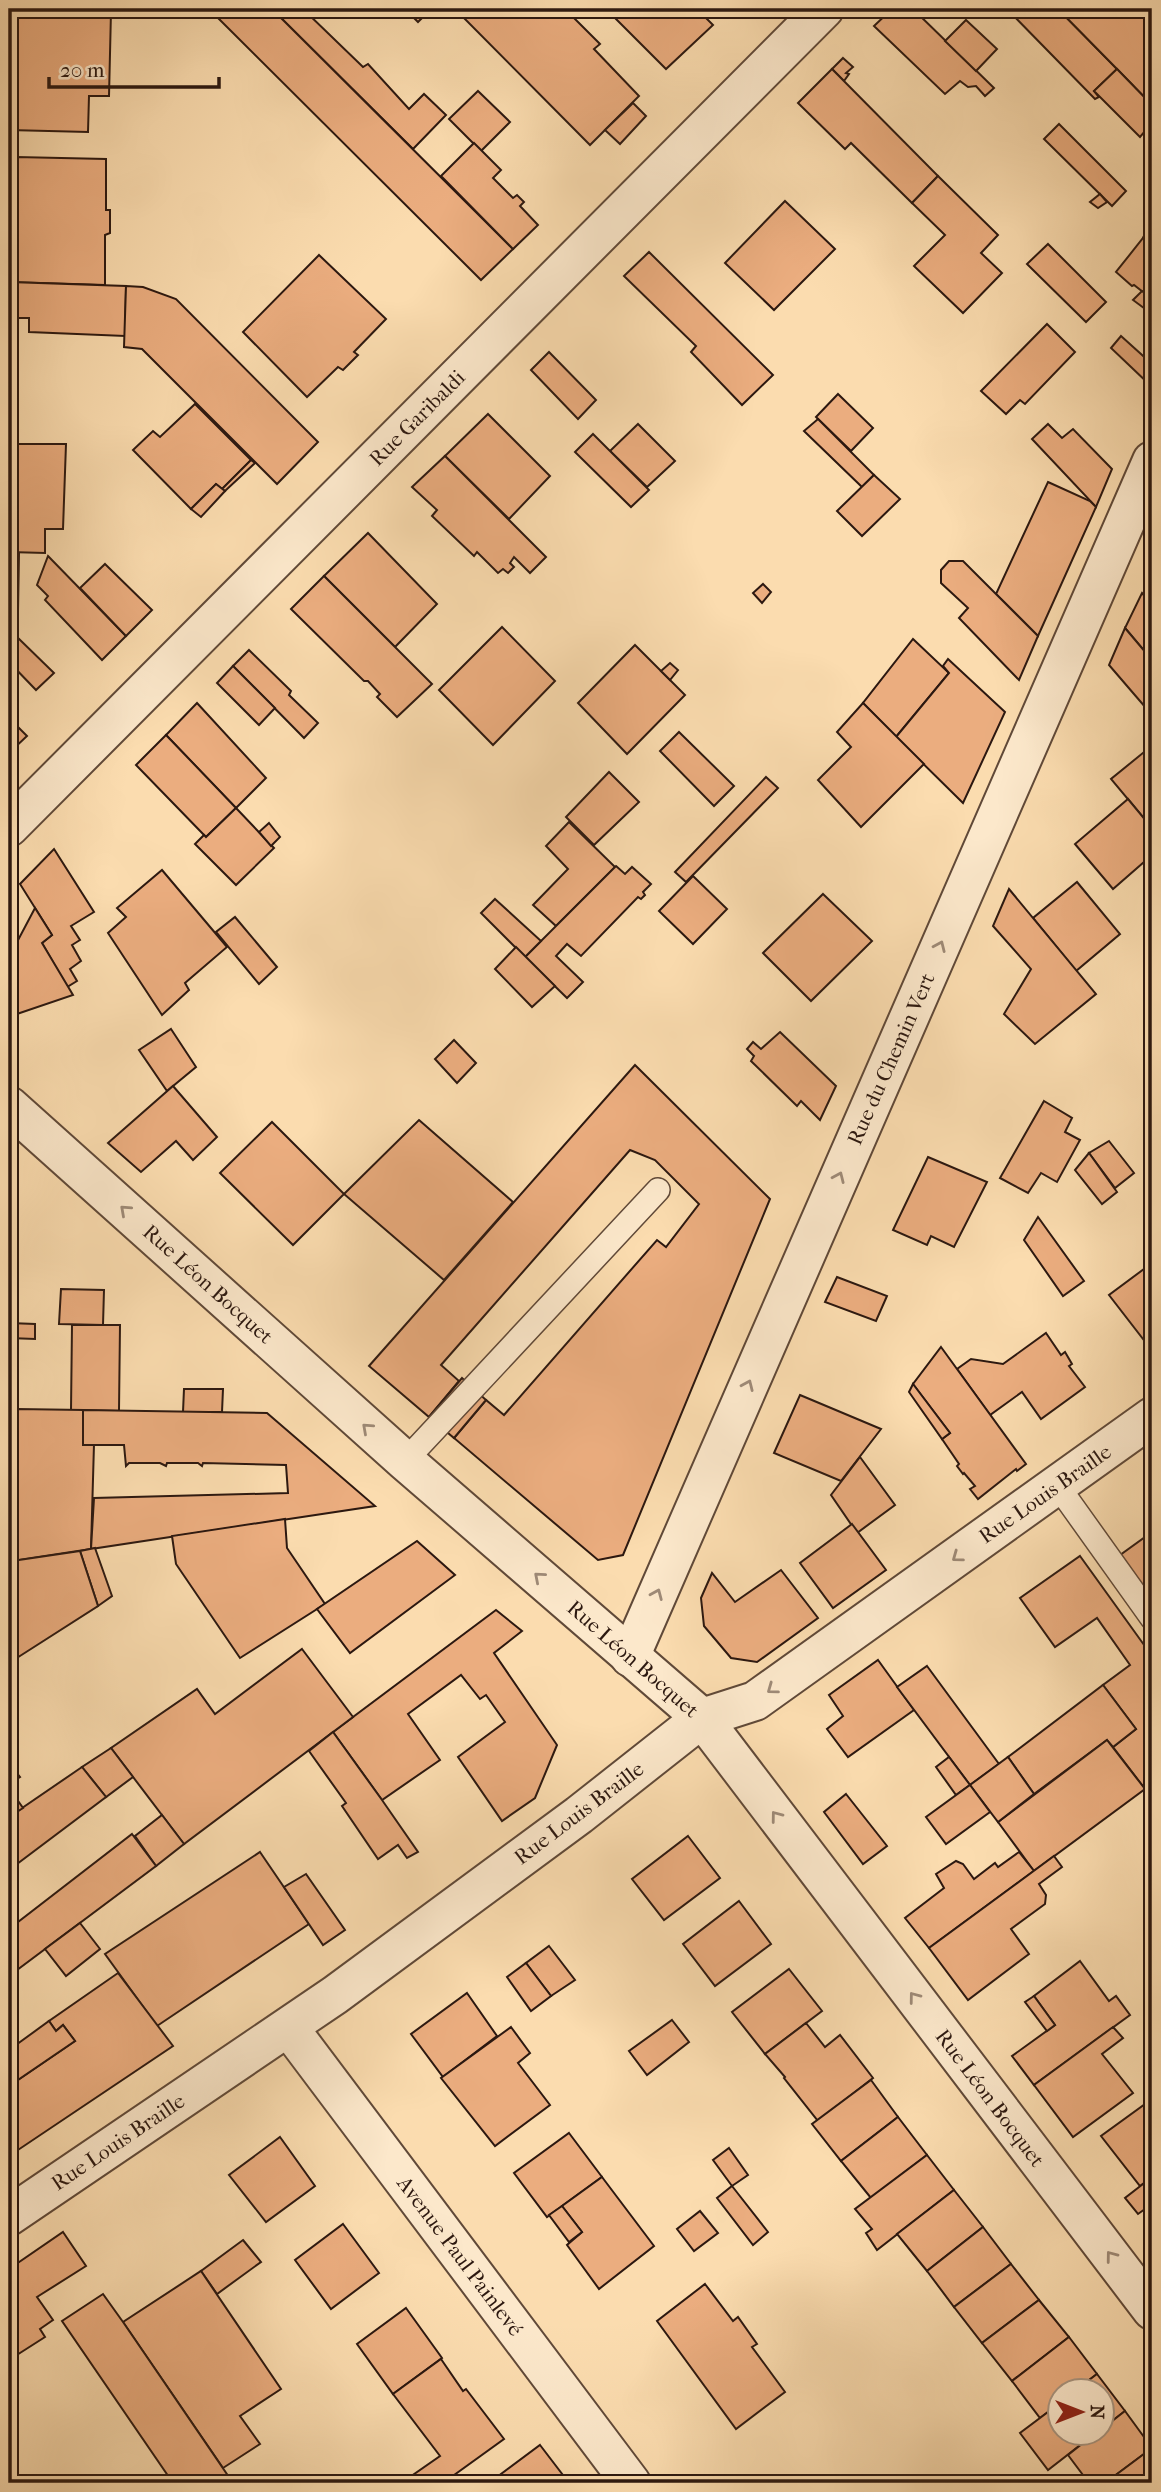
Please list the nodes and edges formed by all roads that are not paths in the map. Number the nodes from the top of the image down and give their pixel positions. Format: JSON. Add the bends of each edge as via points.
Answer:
{"nodes":[{"id":1,"x":824,"y":9,"type":"edge"},
{"id":2,"x":1152,"y":461,"type":"edge"},
{"id":3,"x":9,"y":827,"type":"edge"},
{"id":4,"x":9,"y":1106,"type":"edge"},
{"id":5,"x":658,"y":1190,"type":"dead end"},
{"id":6,"x":1152,"y":1418,"type":"edge"},
{"id":7,"x":405,"y":1461,"type":"junction"},
{"id":8,"x":1057,"y":1485,"type":"junction"},
{"id":9,"x":1152,"y":1618,"type":"edge"},
{"id":10,"x":630,"y":1657,"type":"junction"},
{"id":11,"x":702,"y":1718,"type":"junction"},
{"id":12,"x":289,"y":2028,"type":"junction"},
{"id":13,"x":9,"y":2216,"type":"edge"},
{"id":14,"x":1152,"y":2310,"type":"edge"},
{"id":15,"x":631,"y":2483,"type":"edge"}],
"edges":[{"from":1,"to":3,"type":"street","name":"Rue Garibaldi"},
{"from":10,"to":2,"type":"street","name":"Rue du Chemin Vert","one_way":true},
{"from":7,"to":4,"type":"street","name":"Rue Léon Bocquet","one_way":true},
{"from":5,"to":7,"type":"lane"},
{"from":6,"to":8,"type":"street","name":"Rue Louis Braille"},
{"from":10,"to":7,"type":"street","name":"Rue Léon Bocquet","one_way":true},
{"from":8,"to":9,"type":"lane"},
{"from":8,"to":11,"type":"street","name":"Rue Louis Braille","one_way":true,"via":[[755,1701]]},
{"from":10,"to":11,"type":"street","name":"Rue Léon Bocquet"},
{"from":11,"to":12,"type":"street","name":"Rue Louis Braille","via":[[579,1815]]},
{"from":14,"to":11,"type":"street","name":"Rue Léon Bocquet","one_way":true},
{"from":12,"to":13,"type":"street","name":"Rue Louis Braille"},
{"from":12,"to":15,"type":"street","name":"Avenue Paul Painlevé"}]}
